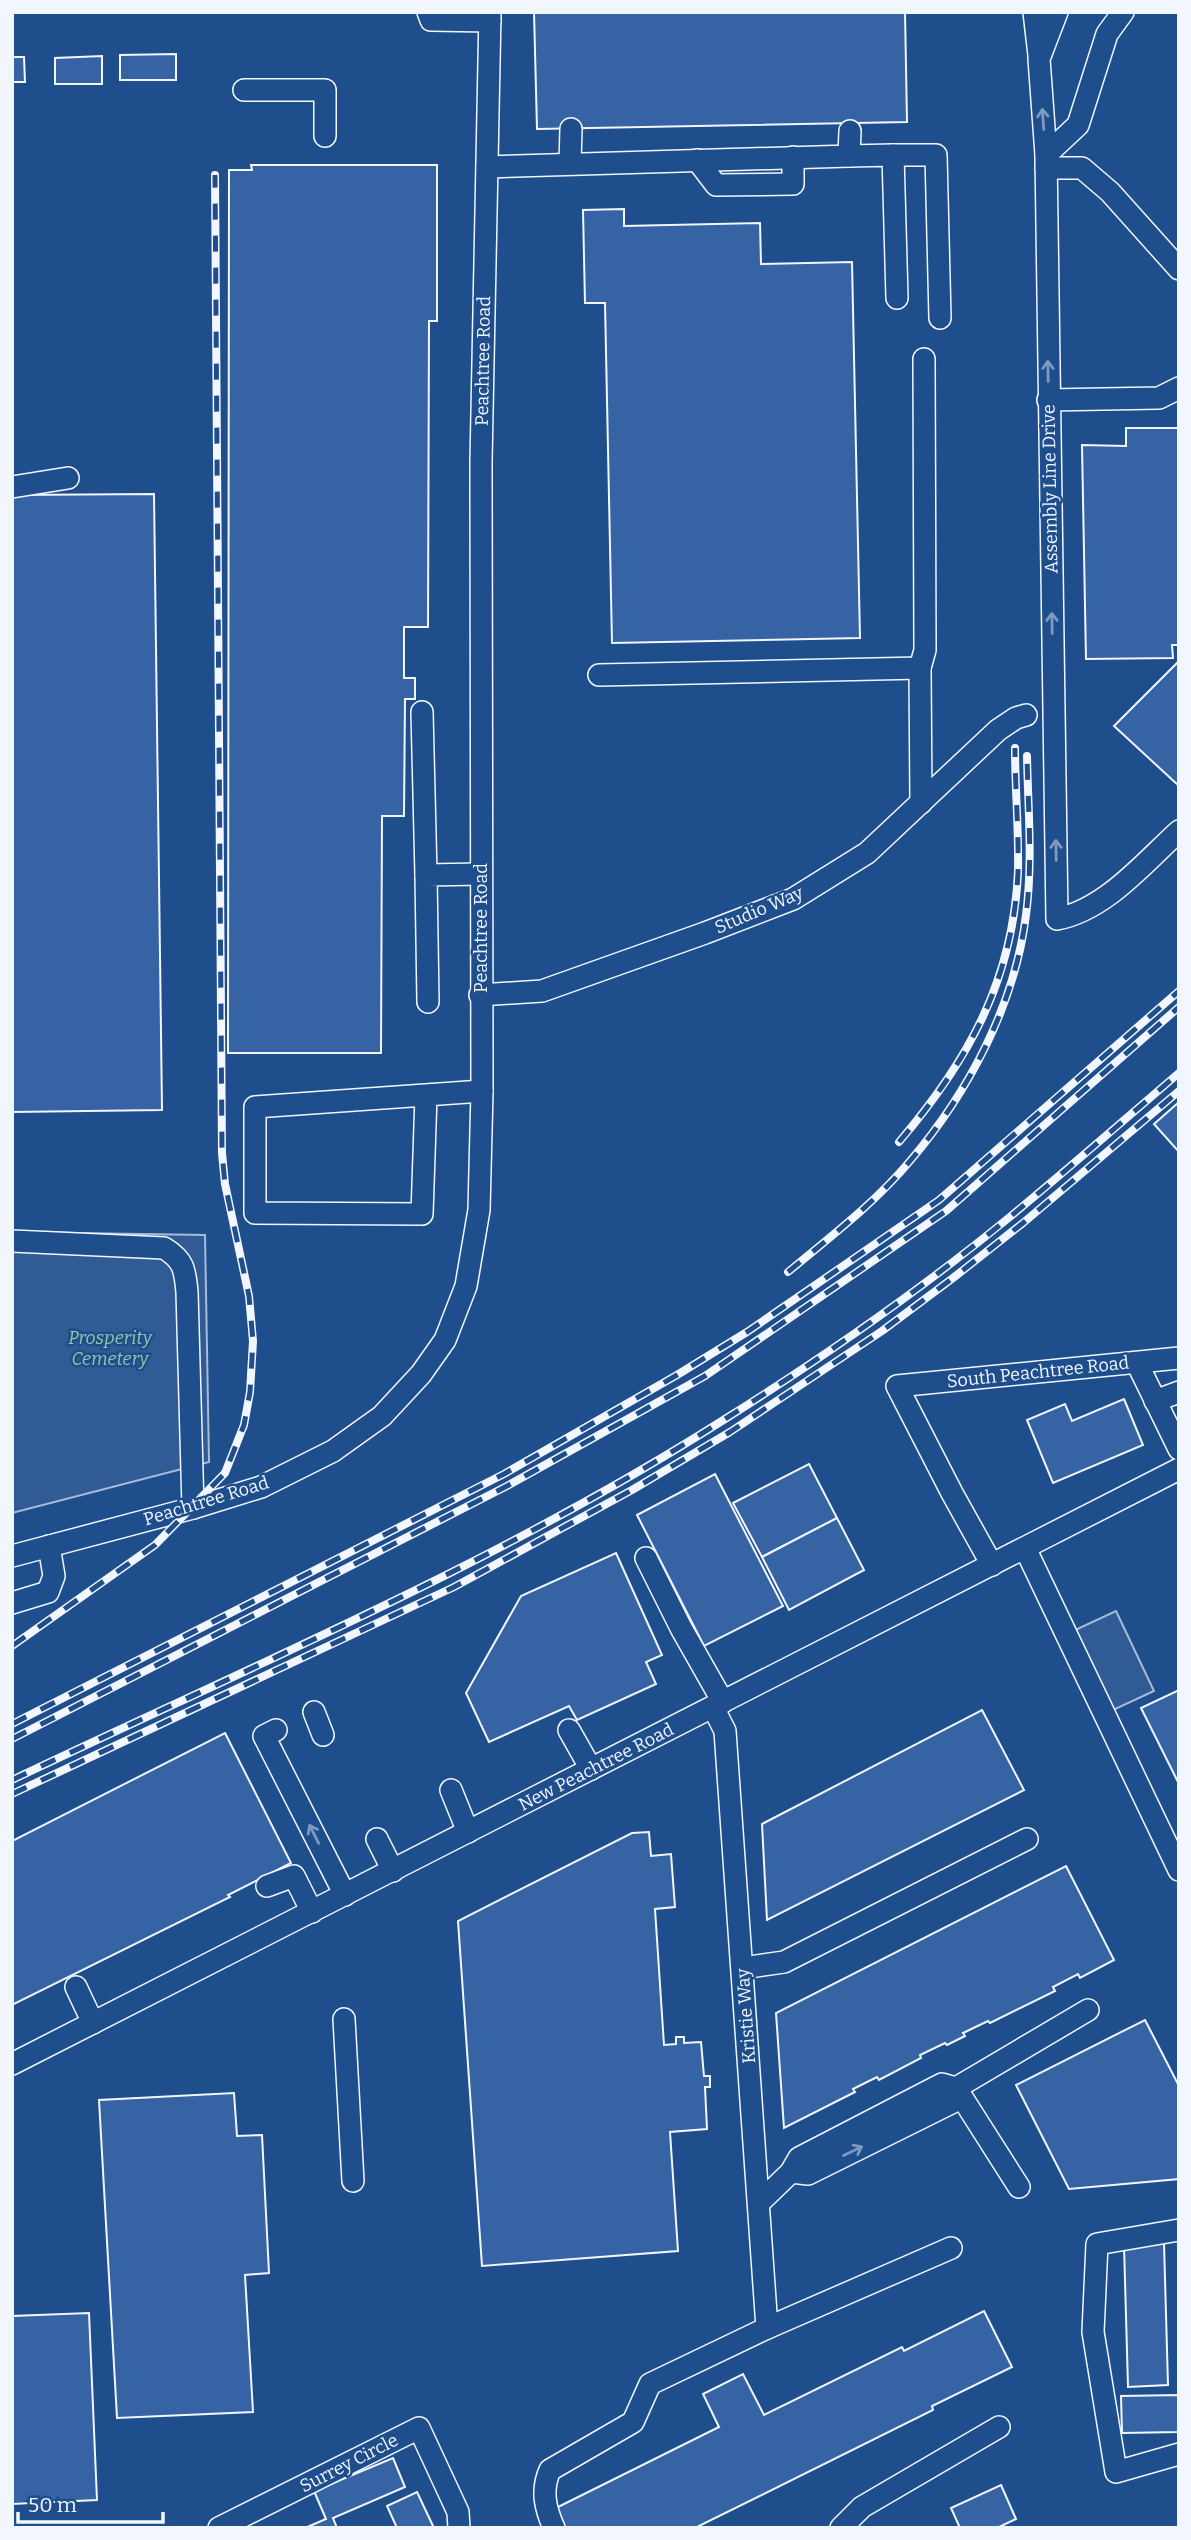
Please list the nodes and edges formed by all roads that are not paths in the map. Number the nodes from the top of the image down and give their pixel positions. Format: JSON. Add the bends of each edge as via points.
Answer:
{"nodes":[{"id":1,"x":428,"y":12,"type":"edge"},
{"id":2,"x":1034,"y":12,"type":"edge"},
{"id":3,"x":1057,"y":12,"type":"edge"},
{"id":4,"x":1123,"y":12,"type":"edge"},
{"id":5,"x":490,"y":16,"type":"edge"},
{"id":6,"x":1039,"y":59,"type":"junction"},
{"id":7,"x":244,"y":90,"type":"dead end"},
{"id":8,"x":571,"y":129,"type":"dead end"},
{"id":9,"x":850,"y":131,"type":"dead end"},
{"id":10,"x":325,"y":136,"type":"dead end"},
{"id":11,"x":893,"y":155,"type":"junction"},
{"id":12,"x":849,"y":156,"type":"junction"},
{"id":13,"x":1046,"y":162,"type":"junction"},
{"id":14,"x":570,"y":163,"type":"junction"},
{"id":15,"x":487,"y":167,"type":"junction"},
{"id":16,"x":1179,"y":269,"type":"edge"},
{"id":17,"x":897,"y":298,"type":"dead end"},
{"id":18,"x":940,"y":318,"type":"dead end"},
{"id":19,"x":924,"y":359,"type":"dead end"},
{"id":20,"x":1179,"y":388,"type":"edge"},
{"id":21,"x":1048,"y":400,"type":"junction"},
{"id":22,"x":68,"y":478,"type":"dead end"},
{"id":23,"x":12,"y":487,"type":"edge"},
{"id":24,"x":920,"y":668,"type":"junction"},
{"id":25,"x":599,"y":675,"type":"dead end"},
{"id":26,"x":422,"y":712,"type":"dead end"},
{"id":27,"x":1026,"y":715,"type":"dead end"},
{"id":28,"x":921,"y":803,"type":"junction"},
{"id":29,"x":1179,"y":831,"type":"edge"},
{"id":30,"x":481,"y":874,"type":"junction"},
{"id":31,"x":426,"y":875,"type":"junction"},
{"id":32,"x":480,"y":995,"type":"junction"},
{"id":33,"x":428,"y":1002,"type":"dead end"},
{"id":34,"x":482,"y":1091,"type":"junction"},
{"id":35,"x":426,"y":1096,"type":"junction"},
{"id":36,"x":12,"y":1241,"type":"edge"},
{"id":37,"x":1179,"y":1358,"type":"edge"},
{"id":38,"x":1137,"y":1363,"type":"junction"},
{"id":39,"x":1179,"y":1392,"type":"edge"},
{"id":40,"x":1155,"y":1401,"type":"junction"},
{"id":41,"x":1179,"y":1450,"type":"edge"},
{"id":42,"x":1179,"y":1469,"type":"edge"},
{"id":43,"x":193,"y":1508,"type":"junction"},
{"id":44,"x":49,"y":1546,"type":"junction"},
{"id":45,"x":1025,"y":1548,"type":"junction"},
{"id":46,"x":12,"y":1556,"type":"edge"},
{"id":47,"x":646,"y":1558,"type":"dead end"},
{"id":48,"x":992,"y":1564,"type":"junction"},
{"id":49,"x":12,"y":1603,"type":"edge"},
{"id":50,"x":718,"y":1705,"type":"junction"},
{"id":51,"x":314,"y":1712,"type":"dead end"},
{"id":52,"x":569,"y":1730,"type":"dead end"},
{"id":53,"x":270,"y":1733,"type":"dead end"},
{"id":54,"x":323,"y":1735,"type":"dead end"},
{"id":55,"x":592,"y":1769,"type":"junction"},
{"id":56,"x":451,"y":1790,"type":"dead end"},
{"id":57,"x":468,"y":1832,"type":"junction"},
{"id":58,"x":377,"y":1839,"type":"dead end"},
{"id":59,"x":1027,"y":1839,"type":"dead end"},
{"id":60,"x":1179,"y":1870,"type":"edge"},
{"id":61,"x":393,"y":1871,"type":"junction"},
{"id":62,"x":267,"y":1886,"type":"dead end"},
{"id":63,"x":345,"y":1895,"type":"junction"},
{"id":64,"x":312,"y":1912,"type":"junction"},
{"id":65,"x":743,"y":1968,"type":"junction"},
{"id":66,"x":76,"y":1986,"type":"dead end"},
{"id":67,"x":1088,"y":2010,"type":"dead end"},
{"id":68,"x":344,"y":2019,"type":"dead end"},
{"id":69,"x":93,"y":2023,"type":"junction"},
{"id":70,"x":12,"y":2064,"type":"edge"},
{"id":71,"x":956,"y":2088,"type":"junction"},
{"id":72,"x":353,"y":2181,"type":"dead end"},
{"id":73,"x":1019,"y":2187,"type":"dead end"},
{"id":74,"x":759,"y":2203,"type":"junction"},
{"id":75,"x":1178,"y":2236,"type":"edge"},
{"id":76,"x":951,"y":2248,"type":"dead end"},
{"id":77,"x":767,"y":2328,"type":"junction"},
{"id":78,"x":999,"y":2427,"type":"dead end"},
{"id":79,"x":1179,"y":2454,"type":"edge"},
{"id":80,"x":262,"y":2518,"type":"edge"},
{"id":81,"x":219,"y":2528,"type":"edge"},
{"id":82,"x":459,"y":2528,"type":"edge"},
{"id":83,"x":554,"y":2528,"type":"edge"},
{"id":84,"x":841,"y":2528,"type":"edge"}],
"edges":[{"from":1,"to":5,"type":"street","via":[[431,20]]},
{"from":2,"to":6,"type":"street","name":"Assembly Line Drive"},
{"from":3,"to":6,"type":"street","name":"Assembly Line Drive"},
{"from":4,"to":13,"type":"street","via":[[1107,34],[1078,125]]},
{"from":5,"to":15,"type":"street","name":"Peachtree Road"},
{"from":13,"to":6,"type":"street","name":"Assembly Line Drive","one_way":true},
{"from":7,"to":10,"type":"street","via":[[325,90]]},
{"from":8,"to":14,"type":"street"},
{"from":9,"to":12,"type":"street"},
{"from":11,"to":12,"type":"street"},
{"from":11,"to":17,"type":"street"},
{"from":11,"to":18,"type":"street","via":[[936,155]]},
{"from":12,"to":14,"type":"street"},
{"from":13,"to":16,"type":"street","via":[[1082,168],[1110,192]]},
{"from":21,"to":13,"type":"street","name":"Assembly Line Drive","one_way":true},
{"from":14,"to":15,"type":"street"},
{"from":15,"to":30,"type":"street","name":"Peachtree Road"},
{"from":19,"to":24,"type":"street","via":[[925,650]]},
{"from":20,"to":21,"type":"street","via":[[1159,398]]},
{"from":29,"to":21,"type":"street","name":"Assembly Line Drive","one_way":true,"via":[[1112,891],[1075,915],[1057,919]]},
{"from":22,"to":23,"type":"street"},
{"from":24,"to":25,"type":"street"},
{"from":24,"to":28,"type":"street"},
{"from":26,"to":31,"type":"street"},
{"from":27,"to":28,"type":"street","name":"Studio Way","via":[[998,730]]},
{"from":28,"to":32,"type":"street","name":"Studio Way","via":[[867,853],[793,899],[542,991]]},
{"from":30,"to":31,"type":"street"},
{"from":30,"to":32,"type":"street","name":"Peachtree Road"},
{"from":31,"to":33,"type":"street"},
{"from":32,"to":34,"type":"street","name":"Peachtree Road"},
{"from":34,"to":35,"type":"street"},
{"from":34,"to":43,"type":"street","name":"Peachtree Road","via":[[479,1210],[466,1286],[445,1340],[382,1416],[333,1451],[261,1487]]},
{"from":35,"to":35,"type":"street","via":[[255,1107],[255,1213],[422,1214]]},
{"from":36,"to":43,"type":"street","via":[[164,1248],[178,1256],[187,1292]]},
{"from":37,"to":38,"type":"street","name":"South Peachtree Road"},
{"from":38,"to":40,"type":"street"},
{"from":38,"to":48,"type":"street","name":"South Peachtree Road","via":[[897,1386]]},
{"from":39,"to":40,"type":"street"},
{"from":40,"to":41,"type":"street"},
{"from":42,"to":45,"type":"street","name":"New Peachtree Road"},
{"from":43,"to":44,"type":"street","name":"Peachtree Road"},
{"from":44,"to":46,"type":"street","name":"Peachtree Road"},
{"from":44,"to":49,"type":"street","via":[[54,1576],[48,1592]]},
{"from":45,"to":48,"type":"street","name":"New Peachtree Road"},
{"from":45,"to":60,"type":"street"},
{"from":47,"to":50,"type":"street","name":"Kristie Way"},
{"from":48,"to":50,"type":"street","name":"New Peachtree Road"},
{"from":50,"to":55,"type":"street","name":"New Peachtree Road"},
{"from":50,"to":65,"type":"street","name":"Kristie Way","via":[[725,1731]]},
{"from":51,"to":54,"type":"street"},
{"from":52,"to":55,"type":"street"},
{"from":63,"to":53,"type":"street","one_way":true},
{"from":55,"to":57,"type":"street","name":"New Peachtree Road"},
{"from":56,"to":57,"type":"street"},
{"from":57,"to":61,"type":"street","name":"New Peachtree Road"},
{"from":58,"to":61,"type":"street"},
{"from":59,"to":65,"type":"street","via":[[784,1962]]},
{"from":61,"to":63,"type":"street","name":"New Peachtree Road"},
{"from":62,"to":64,"type":"street","via":[[294,1876]]},
{"from":63,"to":64,"type":"street","name":"New Peachtree Road"},
{"from":64,"to":69,"type":"street","name":"New Peachtree Road"},
{"from":65,"to":74,"type":"street","name":"Kristie Way"},
{"from":66,"to":69,"type":"street"},
{"from":67,"to":71,"type":"street"},
{"from":68,"to":72,"type":"street"},
{"from":69,"to":70,"type":"street","name":"New Peachtree Road"},
{"from":71,"to":73,"type":"street"},
{"from":71,"to":74,"type":"street","via":[[955,2101],[808,2174],[790,2172]]},
{"from":74,"to":77,"type":"street","name":"Kristie Way"},
{"from":75,"to":79,"type":"street","via":[[1097,2245],[1093,2332],[1116,2472]]},
{"from":76,"to":77,"type":"street"},
{"from":77,"to":83,"type":"street","via":[[650,2384],[633,2421],[550,2470],[544,2484],[546,2510]]},
{"from":78,"to":84,"type":"street","via":[[862,2507]]},
{"from":80,"to":81,"type":"street","name":"Surrey Circle"},
{"from":80,"to":82,"type":"street","name":"Surrey Circle","via":[[419,2428],[458,2512]]}]}
